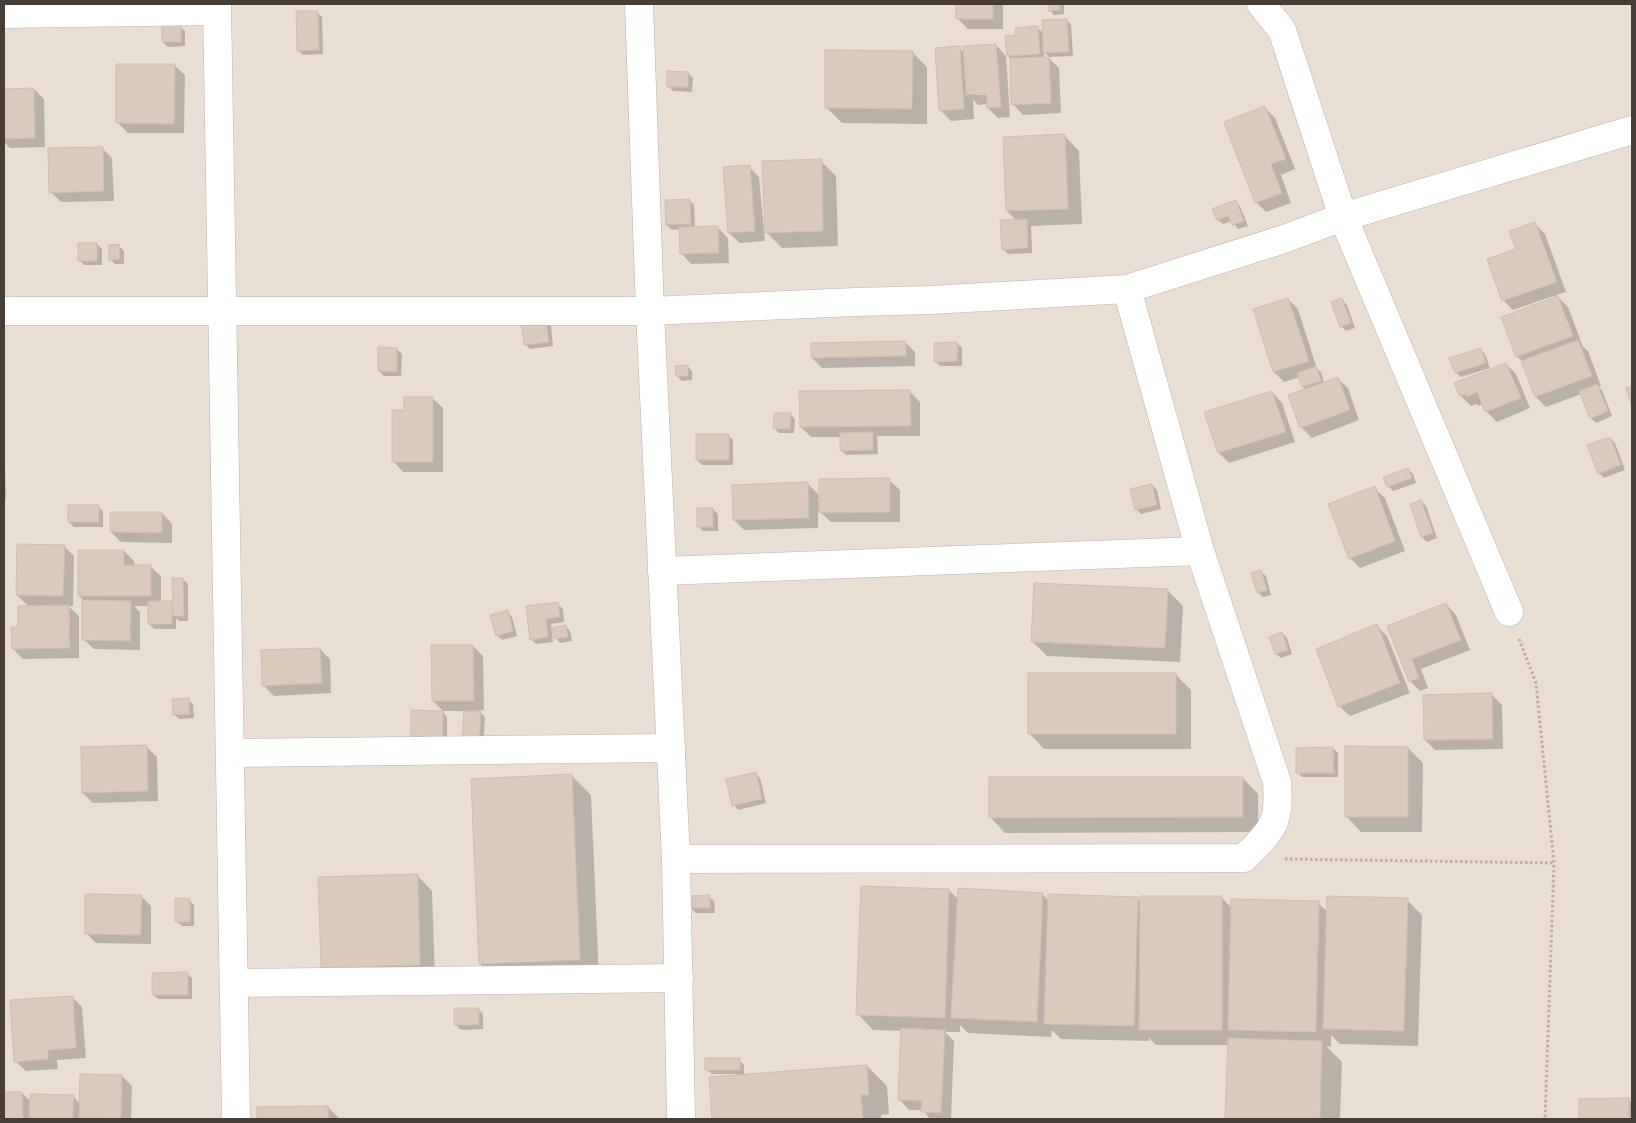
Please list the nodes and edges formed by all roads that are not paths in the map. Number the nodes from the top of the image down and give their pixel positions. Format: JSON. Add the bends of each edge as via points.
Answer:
{"nodes":[{"id":1,"x":639,"y":4,"type":"edge"},
{"id":2,"x":1261,"y":4,"type":"edge"},
{"id":3,"x":217,"y":8,"type":"edge"},
{"id":4,"x":4,"y":14,"type":"edge"},
{"id":5,"x":1632,"y":130,"type":"edge"},
{"id":6,"x":1343,"y":217,"type":"junction"},
{"id":7,"x":1127,"y":289,"type":"junction"},
{"id":8,"x":4,"y":311,"type":"edge"},
{"id":9,"x":222,"y":311,"type":"junction"},
{"id":10,"x":650,"y":311,"type":"junction"},
{"id":11,"x":1200,"y":551,"type":"junction"},
{"id":12,"x":662,"y":571,"type":"junction"},
{"id":13,"x":1509,"y":612,"type":"road end"},
{"id":14,"x":671,"y":748,"type":"junction"},
{"id":15,"x":230,"y":753,"type":"junction"},
{"id":16,"x":676,"y":859,"type":"junction"},
{"id":17,"x":679,"y":978,"type":"junction"},
{"id":18,"x":234,"y":983,"type":"junction"},
{"id":19,"x":236,"y":1119,"type":"edge"},
{"id":20,"x":681,"y":1119,"type":"edge"}],
"edges":[{"from":1,"to":10,"type":"street"},
{"from":2,"to":6,"type":"street","via":[[1282,30]]},
{"from":3,"to":4,"type":"street"},
{"from":3,"to":9,"type":"street"},
{"from":5,"to":6,"type":"street"},
{"from":6,"to":7,"type":"street"},
{"from":6,"to":13,"type":"street"},
{"from":7,"to":10,"type":"street"},
{"from":7,"to":11,"type":"street"},
{"from":8,"to":9,"type":"street"},
{"from":9,"to":10,"type":"street"},
{"from":9,"to":15,"type":"street"},
{"from":10,"to":12,"type":"street"},
{"from":11,"to":12,"type":"street"},
{"from":11,"to":16,"type":"street","via":[[1277,782],[1276,819],[1269,832],[1244,858]]},
{"from":12,"to":14,"type":"street"},
{"from":14,"to":15,"type":"street"},
{"from":14,"to":16,"type":"street"},
{"from":15,"to":18,"type":"street"},
{"from":16,"to":17,"type":"street"},
{"from":17,"to":18,"type":"street"},
{"from":17,"to":20,"type":"street"},
{"from":18,"to":19,"type":"street"}]}
